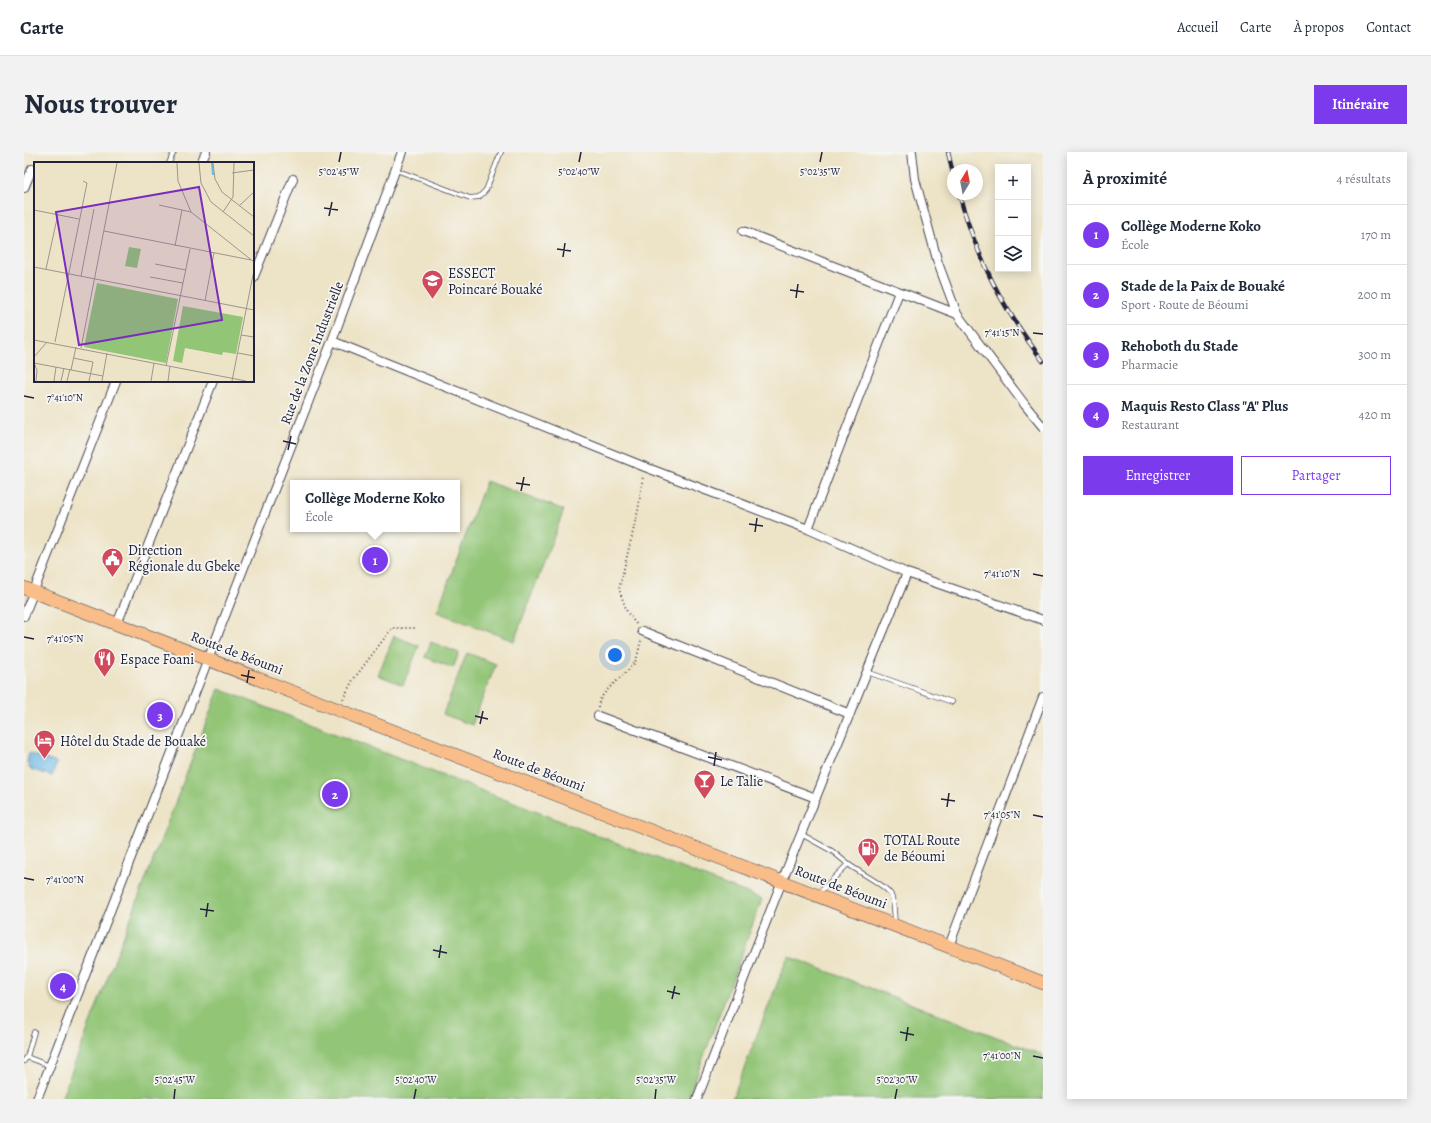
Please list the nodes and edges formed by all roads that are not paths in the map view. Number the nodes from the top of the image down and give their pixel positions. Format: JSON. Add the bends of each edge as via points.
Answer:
{"nodes":[{"id":1,"x":174,"y":152,"type":"edge"},
{"id":2,"x":206,"y":152,"type":"edge"},
{"id":3,"x":402,"y":152,"type":"edge"},
{"id":4,"x":501,"y":152,"type":"edge"},
{"id":5,"x":912,"y":152,"type":"edge"},
{"id":6,"x":169,"y":162,"type":"edge"},
{"id":7,"x":201,"y":162,"type":"edge"},
{"id":8,"x":30,"y":168,"type":"edge"},
{"id":9,"x":395,"y":170,"type":"junction"},
{"id":10,"x":293,"y":178,"type":"dead end"},
{"id":11,"x":24,"y":188,"type":"edge"},
{"id":12,"x":743,"y":231,"type":"dead end"},
{"id":13,"x":254,"y":276,"type":"edge"},
{"id":14,"x":899,"y":292,"type":"junction"},
{"id":15,"x":957,"y":314,"type":"junction"},
{"id":16,"x":332,"y":341,"type":"junction"},
{"id":17,"x":116,"y":382,"type":"edge"},
{"id":18,"x":213,"y":382,"type":"edge"},
{"id":19,"x":1043,"y":427,"type":"edge"},
{"id":20,"x":808,"y":529,"type":"junction"},
{"id":21,"x":908,"y":573,"type":"junction"},
{"id":22,"x":29,"y":590,"type":"edge"},
{"id":23,"x":24,"y":616,"type":"edge"},
{"id":24,"x":1043,"y":620,"type":"edge"},
{"id":25,"x":117,"y":624,"type":"junction"},
{"id":26,"x":642,"y":631,"type":"road end"},
{"id":27,"x":208,"y":659,"type":"junction"},
{"id":28,"x":867,"y":672,"type":"junction"},
{"id":29,"x":1043,"y":697,"type":"edge"},
{"id":30,"x":952,"y":702,"type":"dead end"},
{"id":31,"x":850,"y":714,"type":"junction"},
{"id":32,"x":598,"y":716,"type":"road end"},
{"id":33,"x":816,"y":798,"type":"junction"},
{"id":34,"x":801,"y":834,"type":"junction"},
{"id":35,"x":848,"y":864,"type":"junction"},
{"id":36,"x":782,"y":881,"type":"junction"},
{"id":37,"x":817,"y":895,"type":"junction"},
{"id":38,"x":895,"y":926,"type":"junction"},
{"id":39,"x":949,"y":946,"type":"junction"},
{"id":40,"x":1043,"y":983,"type":"edge"},
{"id":41,"x":34,"y":1032,"type":"dead end"},
{"id":42,"x":25,"y":1059,"type":"edge"},
{"id":43,"x":50,"y":1066,"type":"junction"},
{"id":44,"x":37,"y":1099,"type":"edge"},
{"id":45,"x":697,"y":1099,"type":"edge"}],
"edges":[{"from":1,"to":6,"type":"lane"},
{"from":2,"to":7,"type":"street"},
{"from":3,"to":9,"type":"street","name":"Rue de la Zone Industrielle"},
{"from":4,"to":9,"type":"lane","via":[[486,190],[479,197],[470,198]]},
{"from":5,"to":15,"type":"street","via":[[915,179],[938,263]]},
{"from":8,"to":11,"type":"street"},
{"from":9,"to":16,"type":"street","name":"Rue de la Zone Industrielle"},
{"from":10,"to":13,"type":"street"},
{"from":12,"to":14,"type":"street"},
{"from":14,"to":15,"type":"street"},
{"from":14,"to":20,"type":"street"},
{"from":15,"to":19,"type":"street"},
{"from":16,"to":20,"type":"street","via":[[645,467]]},
{"from":16,"to":27,"type":"street","name":"Rue de la Zone Industrielle"},
{"from":17,"to":22,"type":"street"},
{"from":18,"to":25,"type":"street"},
{"from":20,"to":21,"type":"street"},
{"from":21,"to":24,"type":"street"},
{"from":21,"to":28,"type":"street"},
{"from":22,"to":23,"type":"street"},
{"from":22,"to":25,"type":"main road","name":"Route de Béoumi"},
{"from":25,"to":27,"type":"main road","name":"Route de Béoumi"},
{"from":26,"to":31,"type":"street"},
{"from":27,"to":36,"type":"main road","name":"Route de Béoumi"},
{"from":27,"to":43,"type":"street","name":"Rue de la Zone Industrielle"},
{"from":28,"to":30,"type":"lane"},
{"from":28,"to":31,"type":"street"},
{"from":29,"to":39,"type":"street"},
{"from":31,"to":33,"type":"street"},
{"from":32,"to":33,"type":"street"},
{"from":33,"to":34,"type":"street"},
{"from":34,"to":35,"type":"lane","via":[[832,851]]},
{"from":34,"to":36,"type":"street"},
{"from":35,"to":37,"type":"lane"},
{"from":35,"to":38,"type":"lane","via":[[890,894]]},
{"from":36,"to":37,"type":"main road","name":"Route de Béoumi"},
{"from":36,"to":45,"type":"street"},
{"from":37,"to":38,"type":"main road","name":"Route de Béoumi"},
{"from":38,"to":39,"type":"main road","name":"Route de Béoumi"},
{"from":39,"to":40,"type":"main road","name":"Route de Béoumi"},
{"from":41,"to":42,"type":"lane"},
{"from":42,"to":43,"type":"lane"},
{"from":43,"to":44,"type":"street","name":"Rue de la Zone Industrielle"}]}
